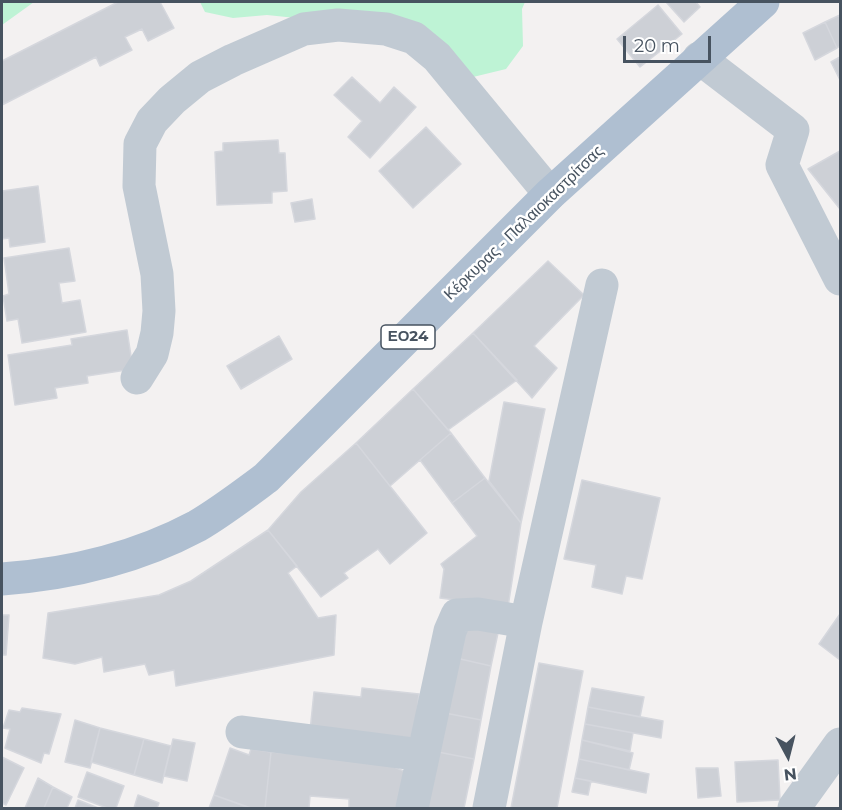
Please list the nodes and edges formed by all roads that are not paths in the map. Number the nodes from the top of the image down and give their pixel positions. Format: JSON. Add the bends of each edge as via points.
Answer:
{"nodes":[{"id":1,"x":763,"y":2,"type":"edge"},
{"id":2,"x":699,"y":58,"type":"junction"},
{"id":3,"x":550,"y":194,"type":"junction"},
{"id":4,"x":840,"y":279,"type":"edge"},
{"id":5,"x":602,"y":285,"type":"dead end"},
{"id":6,"x":137,"y":378,"type":"dead end"},
{"id":7,"x":2,"y":579,"type":"edge"},
{"id":8,"x":526,"y":622,"type":"junction"},
{"id":9,"x":242,"y":732,"type":"dead end"},
{"id":10,"x":840,"y":744,"type":"edge"},
{"id":11,"x":422,"y":755,"type":"junction"},
{"id":12,"x":412,"y":808,"type":"edge"},
{"id":13,"x":489,"y":808,"type":"edge"},
{"id":14,"x":794,"y":808,"type":"edge"}],
"edges":[{"from":1,"to":2,"type":"main road","name":"Κέρκυρας - Παλαιοκαστρίτσας","number":"ΕΟ24"},
{"from":2,"to":3,"type":"main road","name":"Κέρκυρας - Παλαιοκαστρίτσας","number":"ΕΟ24"},
{"from":2,"to":4,"type":"street","via":[[793,130],[782,165]]},
{"from":3,"to":6,"type":"street","via":[[437,57],[414,38],[386,30],[338,25],[304,29],[232,60],[172,100],[152,121],[140,144],[139,186],[157,274],[159,311],[152,354]]},
{"from":3,"to":7,"type":"main road","name":"Κέρκυρας - Παλαιοκαστρίτσας","number":"ΕΟ24","via":[[285,461],[220,512],[170,539],[112,560]]},
{"from":5,"to":8,"type":"street"},
{"from":8,"to":11,"type":"street","via":[[478,614],[457,615]]},
{"from":8,"to":13,"type":"street"},
{"from":9,"to":11,"type":"street"},
{"from":10,"to":14,"type":"street"},
{"from":11,"to":12,"type":"street"}]}
